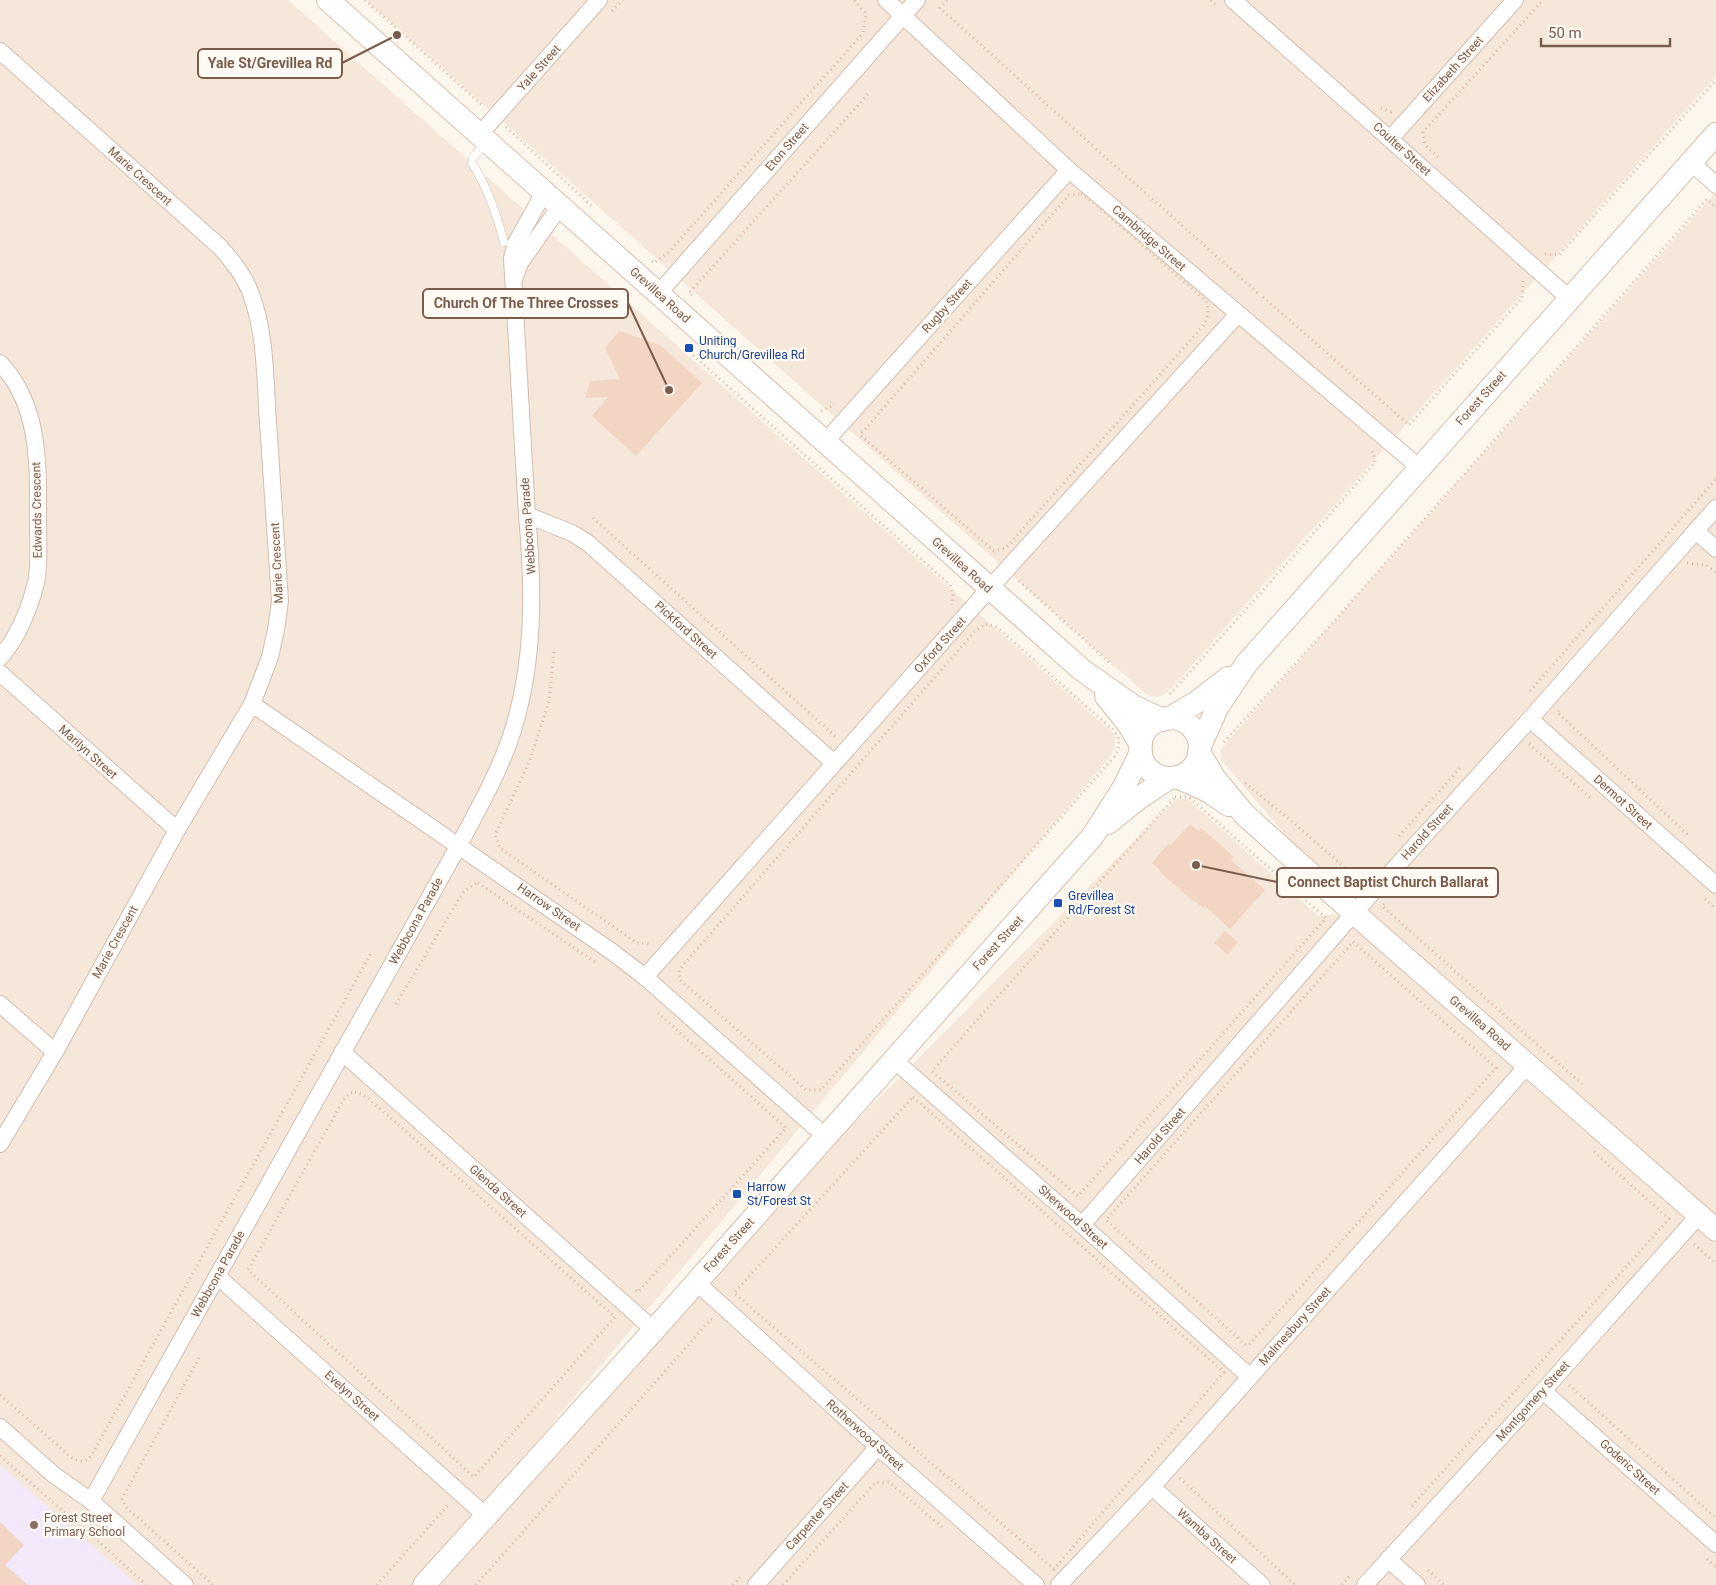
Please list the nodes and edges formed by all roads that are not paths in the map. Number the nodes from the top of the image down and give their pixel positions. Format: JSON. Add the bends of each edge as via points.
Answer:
{"nodes":[{"id":1,"x":328,"y":0,"type":"edge"},
{"id":2,"x":600,"y":0,"type":"edge"},
{"id":3,"x":886,"y":0,"type":"edge"},
{"id":4,"x":917,"y":0,"type":"edge"},
{"id":5,"x":1234,"y":0,"type":"edge"},
{"id":6,"x":1515,"y":0,"type":"edge"},
{"id":7,"x":903,"y":15,"type":"junction"},
{"id":8,"x":0,"y":51,"type":"edge"},
{"id":9,"x":1716,"y":134,"type":"edge"},
{"id":10,"x":483,"y":138,"type":"junction"},
{"id":11,"x":1390,"y":139,"type":"junction"},
{"id":12,"x":1691,"y":162,"type":"junction"},
{"id":13,"x":1069,"y":170,"type":"junction"},
{"id":14,"x":1716,"y":185,"type":"edge"},
{"id":15,"x":552,"y":199,"type":"junction"},
{"id":16,"x":504,"y":242,"type":"dead end"},
{"id":17,"x":658,"y":294,"type":"junction"},
{"id":18,"x":1570,"y":298,"type":"junction"},
{"id":19,"x":1238,"y":314,"type":"junction"},
{"id":20,"x":0,"y":363,"type":"edge"},
{"id":21,"x":825,"y":442,"type":"junction"},
{"id":22,"x":1420,"y":468,"type":"junction"},
{"id":23,"x":1716,"y":508,"type":"edge"},
{"id":24,"x":527,"y":515,"type":"junction"},
{"id":25,"x":1696,"y":531,"type":"junction"},
{"id":26,"x":1716,"y":549,"type":"edge"},
{"id":27,"x":989,"y":589,"type":"junction"},
{"id":28,"x":0,"y":658,"type":"edge"},
{"id":29,"x":1246,"y":663,"type":"junction"},
{"id":30,"x":1082,"y":670,"type":"junction"},
{"id":31,"x":0,"y":673,"type":"edge"},
{"id":32,"x":252,"y":704,"type":"junction"},
{"id":33,"x":1166,"y":719,"type":"junction"},
{"id":34,"x":1530,"y":719,"type":"junction"},
{"id":35,"x":1141,"y":749,"type":"junction"},
{"id":36,"x":1200,"y":749,"type":"junction"},
{"id":37,"x":834,"y":763,"type":"junction"},
{"id":38,"x":1173,"y":778,"type":"junction"},
{"id":39,"x":1245,"y":815,"type":"junction"},
{"id":40,"x":177,"y":830,"type":"junction"},
{"id":41,"x":1092,"y":837,"type":"junction"},
{"id":42,"x":459,"y":845,"type":"junction"},
{"id":43,"x":1716,"y":885,"type":"edge"},
{"id":44,"x":1354,"y":913,"type":"junction"},
{"id":45,"x":645,"y":977,"type":"junction"},
{"id":46,"x":0,"y":1004,"type":"edge"},
{"id":47,"x":54,"y":1052,"type":"junction"},
{"id":48,"x":342,"y":1052,"type":"junction"},
{"id":49,"x":894,"y":1060,"type":"junction"},
{"id":50,"x":1528,"y":1065,"type":"junction"},
{"id":51,"x":826,"y":1137,"type":"junction"},
{"id":52,"x":0,"y":1144,"type":"edge"},
{"id":53,"x":1699,"y":1215,"type":"junction"},
{"id":54,"x":1082,"y":1225,"type":"junction"},
{"id":55,"x":1716,"y":1230,"type":"edge"},
{"id":56,"x":217,"y":1276,"type":"junction"},
{"id":57,"x":696,"y":1282,"type":"junction"},
{"id":58,"x":654,"y":1330,"type":"junction"},
{"id":59,"x":1250,"y":1377,"type":"junction"},
{"id":60,"x":1543,"y":1390,"type":"junction"},
{"id":61,"x":0,"y":1427,"type":"edge"},
{"id":62,"x":878,"y":1447,"type":"junction"},
{"id":63,"x":1152,"y":1487,"type":"junction"},
{"id":64,"x":91,"y":1501,"type":"junction"},
{"id":65,"x":486,"y":1516,"type":"junction"},
{"id":66,"x":1716,"y":1544,"type":"edge"},
{"id":67,"x":1388,"y":1560,"type":"junction"},
{"id":68,"x":185,"y":1585,"type":"edge"},
{"id":69,"x":424,"y":1585,"type":"edge"},
{"id":70,"x":756,"y":1585,"type":"edge"},
{"id":71,"x":1036,"y":1585,"type":"edge"},
{"id":72,"x":1059,"y":1585,"type":"edge"},
{"id":73,"x":1262,"y":1585,"type":"edge"},
{"id":74,"x":1365,"y":1585,"type":"edge"},
{"id":75,"x":1417,"y":1585,"type":"edge"}],
"edges":[{"from":1,"to":10,"type":"street","name":"Grevillea Road"},
{"from":2,"to":10,"type":"street","name":"Yale Street","via":[[495,117]]},
{"from":3,"to":7,"type":"street","name":"Cambridge Street"},
{"from":4,"to":7,"type":"street","name":"Eton Street"},
{"from":5,"to":11,"type":"street","name":"Coulter Street"},
{"from":6,"to":11,"type":"street","name":"Elizabeth Street"},
{"from":7,"to":13,"type":"street","name":"Cambridge Street"},
{"from":7,"to":17,"type":"street","name":"Eton Street"},
{"from":8,"to":32,"type":"street","name":"Marie Crescent","via":[[220,247],[240,271],[252,296],[259,321],[264,365],[280,601],[270,657]]},
{"from":9,"to":12,"type":"street","name":"Forest Street"},
{"from":10,"to":15,"type":"street","name":"Grevillea Road"},
{"from":10,"to":16,"type":"lane","via":[[472,163]]},
{"from":11,"to":18,"type":"street","name":"Coulter Street"},
{"from":12,"to":14,"type":"street"},
{"from":12,"to":18,"type":"street","name":"Forest Street"},
{"from":13,"to":19,"type":"street","name":"Cambridge Street"},
{"from":13,"to":21,"type":"street","name":"Rugby Street"},
{"from":15,"to":17,"type":"street","name":"Grevillea Road"},
{"from":15,"to":24,"type":"street","name":"Webbcona Parade","via":[[514,282]]},
{"from":17,"to":21,"type":"street","name":"Grevillea Road"},
{"from":18,"to":22,"type":"street","name":"Forest Street"},
{"from":19,"to":22,"type":"street","name":"Cambridge Street"},
{"from":19,"to":27,"type":"street","name":"Oxford Street"},
{"from":20,"to":28,"type":"street","name":"Edwards Crescent","via":[[20,391],[33,425],[39,554],[36,582],[26,613],[12,644]]},
{"from":21,"to":27,"type":"street","name":"Grevillea Road"},
{"from":22,"to":29,"type":"street","name":"Forest Street"},
{"from":23,"to":25,"type":"street","name":"Harold Street"},
{"from":24,"to":37,"type":"street","name":"Pickford Street","via":[[588,543]]},
{"from":24,"to":42,"type":"street","name":"Webbcona Parade","via":[[532,609],[522,698],[501,761]]},
{"from":25,"to":26,"type":"street"},
{"from":25,"to":34,"type":"street","name":"Harold Street"},
{"from":27,"to":30,"type":"street","name":"Grevillea Road"},
{"from":27,"to":37,"type":"street","name":"Oxford Street"},
{"from":29,"to":33,"type":"street","name":"Forest Street","via":[[1197,702]]},
{"from":29,"to":36,"type":"street","name":"Forest Street","via":[[1208,723]]},
{"from":30,"to":33,"type":"street","name":"Grevillea Road","via":[[1128,703]]},
{"from":30,"to":35,"type":"street","name":"Grevillea Road","via":[[1111,702],[1124,732]]},
{"from":31,"to":40,"type":"street","name":"Marilyn Street"},
{"from":32,"to":40,"type":"street","name":"Marie Crescent"},
{"from":32,"to":42,"type":"street","name":"Harrow Street"},
{"from":33,"to":35,"type":"street","via":[[1148,729]]},
{"from":33,"to":36,"type":"street","name":"Grevillea Road","via":[[1182,721],[1189,726],[1198,737]]},
{"from":34,"to":43,"type":"street","name":"Dermot Street"},
{"from":34,"to":44,"type":"street","name":"Harold Street"},
{"from":35,"to":38,"type":"street","name":"Grevillea Road","via":[[1152,772]]},
{"from":35,"to":41,"type":"street","via":[[1124,787]]},
{"from":36,"to":38,"type":"street","via":[[1190,770]]},
{"from":36,"to":39,"type":"street","name":"Grevillea Road","via":[[1215,779]]},
{"from":37,"to":45,"type":"street","name":"Oxford Street"},
{"from":38,"to":39,"type":"street","name":"Grevillea Road","via":[[1208,791]]},
{"from":38,"to":41,"type":"street","via":[[1139,798]]},
{"from":39,"to":44,"type":"street","name":"Grevillea Road"},
{"from":40,"to":47,"type":"street","name":"Marie Crescent"},
{"from":41,"to":49,"type":"street","name":"Forest Street"},
{"from":42,"to":45,"type":"street","name":"Harrow Street"},
{"from":42,"to":48,"type":"street","name":"Webbcona Parade"},
{"from":44,"to":50,"type":"street","name":"Grevillea Road"},
{"from":44,"to":54,"type":"street","name":"Harold Street"},
{"from":45,"to":51,"type":"street","name":"Harrow Street"},
{"from":46,"to":47,"type":"street"},
{"from":47,"to":52,"type":"street","name":"Marie Crescent"},
{"from":48,"to":56,"type":"street","name":"Webbcona Parade"},
{"from":48,"to":58,"type":"street","name":"Glenda Street"},
{"from":49,"to":51,"type":"street","name":"Forest Street"},
{"from":49,"to":54,"type":"street","name":"Sherwood Street"},
{"from":50,"to":53,"type":"street","name":"Grevillea Road"},
{"from":50,"to":59,"type":"street","name":"Malmesbury Street"},
{"from":51,"to":57,"type":"street","name":"Forest Street"},
{"from":53,"to":55,"type":"street","name":"Grevillea Road"},
{"from":53,"to":60,"type":"street","name":"Montgomery Street"},
{"from":54,"to":59,"type":"street","name":"Sherwood Street"},
{"from":56,"to":64,"type":"street","name":"Webbcona Parade"},
{"from":56,"to":65,"type":"street","name":"Evelyn Street"},
{"from":57,"to":58,"type":"street","name":"Forest Street"},
{"from":57,"to":62,"type":"street","name":"Rotherwood Street"},
{"from":58,"to":65,"type":"street","name":"Forest Street"},
{"from":59,"to":63,"type":"street","name":"Malmesbury Street"},
{"from":60,"to":66,"type":"street","name":"Goderic Street"},
{"from":60,"to":67,"type":"street","name":"Montgomery Street"},
{"from":61,"to":64,"type":"street","via":[[54,1475]]},
{"from":62,"to":70,"type":"street","name":"Carpenter Street"},
{"from":62,"to":71,"type":"street","name":"Rotherwood Street"},
{"from":63,"to":72,"type":"street","name":"Malmesbury Street"},
{"from":63,"to":73,"type":"street","name":"Wamba Street"},
{"from":64,"to":68,"type":"street"},
{"from":65,"to":69,"type":"street","name":"Forest Street"},
{"from":67,"to":74,"type":"street","name":"Montgomery Street"},
{"from":67,"to":75,"type":"street"}]}
